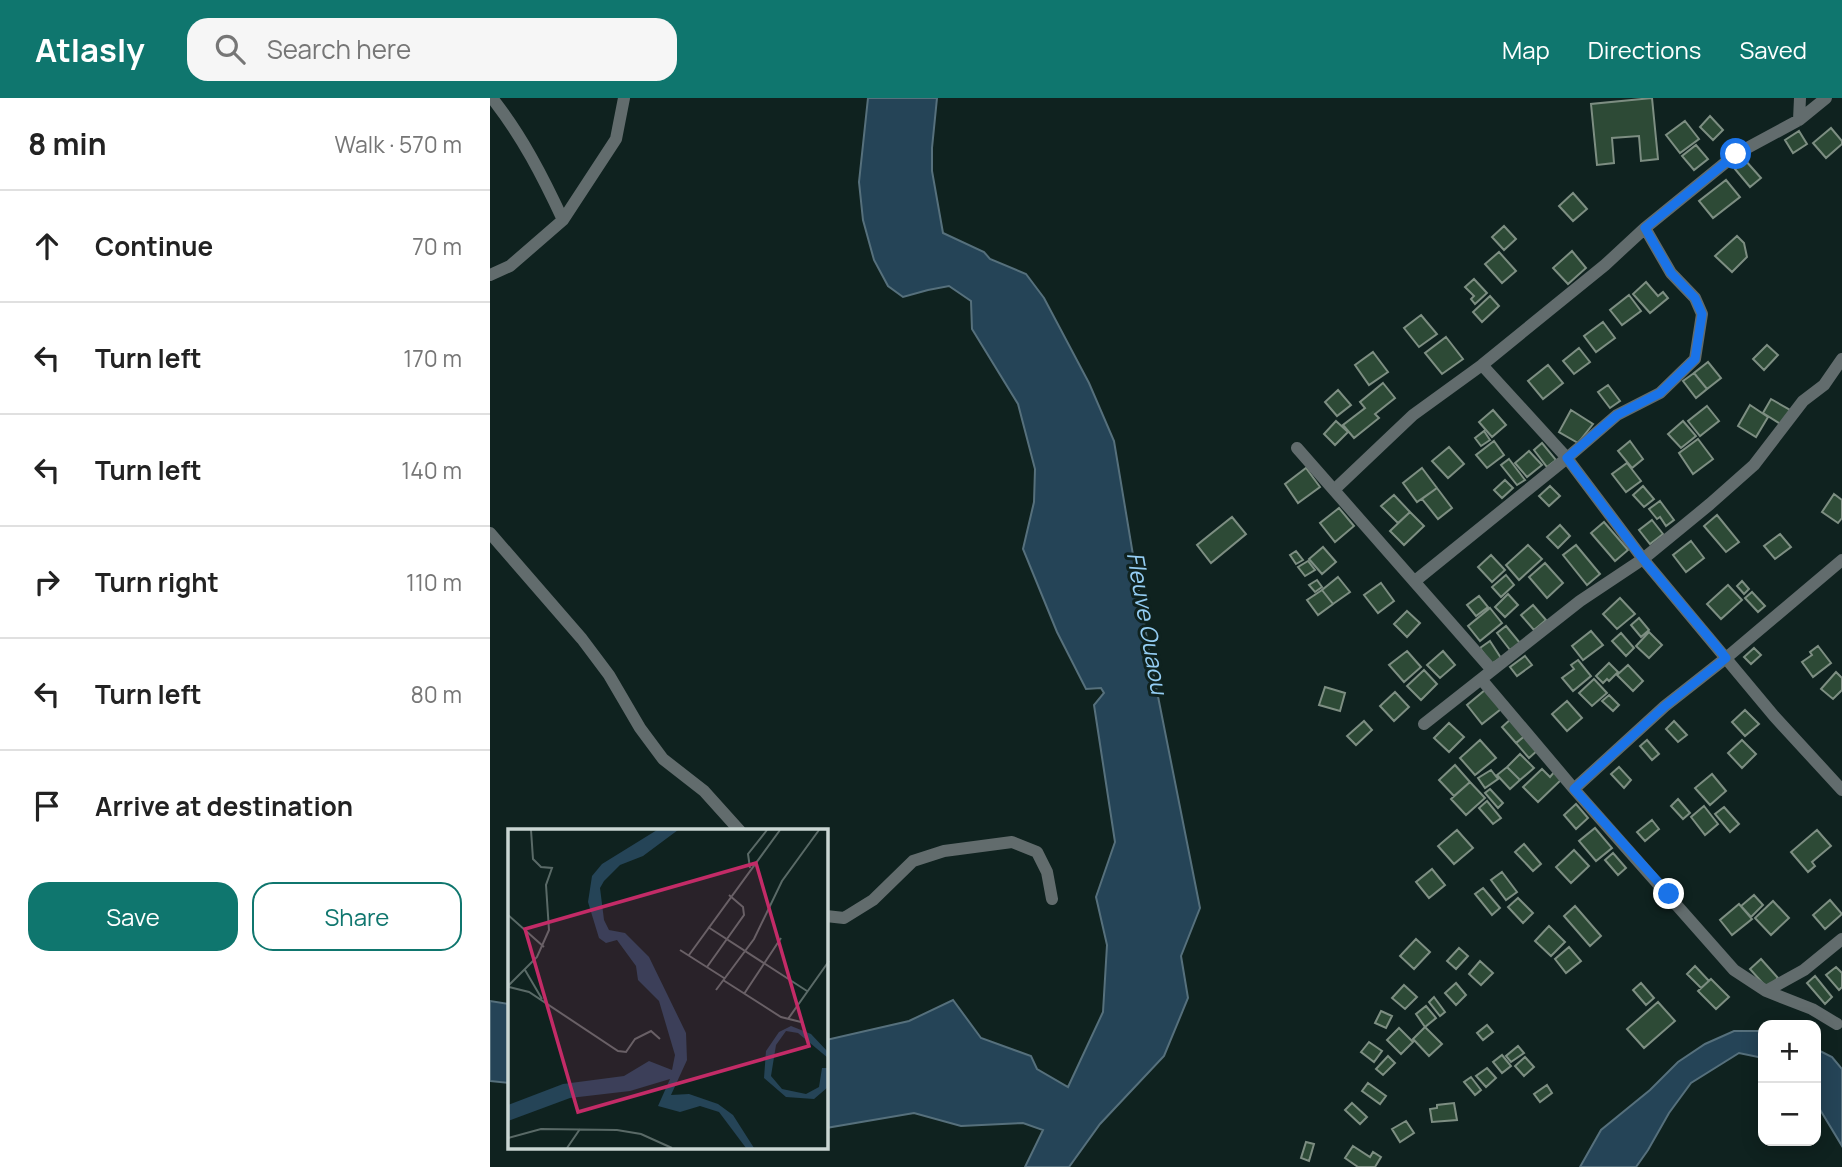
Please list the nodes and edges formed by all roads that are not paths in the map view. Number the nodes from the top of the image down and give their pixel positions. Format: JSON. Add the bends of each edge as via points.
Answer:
{"nodes":[{"id":1,"x":492,"y":98,"type":"edge"},
{"id":2,"x":624,"y":98,"type":"edge"},
{"id":3,"x":1800,"y":98,"type":"edge"},
{"id":4,"x":1826,"y":98,"type":"edge"},
{"id":5,"x":1799,"y":120,"type":"junction"},
{"id":6,"x":563,"y":220,"type":"junction"},
{"id":7,"x":1645,"y":228,"type":"junction"},
{"id":8,"x":490,"y":275,"type":"edge"},
{"id":9,"x":1842,"y":359,"type":"edge"},
{"id":10,"x":1482,"y":365,"type":"junction"},
{"id":11,"x":1297,"y":448,"type":"dead end"},
{"id":12,"x":1567,"y":458,"type":"junction"},
{"id":13,"x":1335,"y":489,"type":"junction"},
{"id":14,"x":490,"y":533,"type":"edge"},
{"id":15,"x":1643,"y":559,"type":"junction"},
{"id":16,"x":1842,"y":560,"type":"edge"},
{"id":17,"x":1415,"y":582,"type":"junction"},
{"id":18,"x":1726,"y":658,"type":"junction"},
{"id":19,"x":1492,"y":670,"type":"junction"},
{"id":20,"x":1481,"y":679,"type":"junction"},
{"id":21,"x":1424,"y":724,"type":"dead end"},
{"id":22,"x":1574,"y":789,"type":"junction"},
{"id":23,"x":1842,"y":790,"type":"edge"},
{"id":24,"x":738,"y":829,"type":"edge"},
{"id":25,"x":1052,"y":899,"type":"dead end"},
{"id":26,"x":828,"y":916,"type":"edge"},
{"id":27,"x":1842,"y":939,"type":"edge"},
{"id":28,"x":1766,"y":991,"type":"junction"},
{"id":29,"x":1837,"y":1024,"type":"dead end"}],
"edges":[{"from":1,"to":6,"type":"street","via":[[527,149]]},
{"from":2,"to":6,"type":"street","via":[[616,139]]},
{"from":3,"to":5,"type":"street"},
{"from":4,"to":5,"type":"street"},
{"from":5,"to":7,"type":"street","via":[[1736,154]]},
{"from":6,"to":8,"type":"street","via":[[510,265]]},
{"from":7,"to":10,"type":"street"},
{"from":7,"to":12,"type":"street","via":[[1702,314],[1695,359],[1660,393],[1617,415]]},
{"from":9,"to":15,"type":"street","via":[[1754,465]]},
{"from":10,"to":12,"type":"street"},
{"from":10,"to":13,"type":"street","via":[[1413,415]]},
{"from":11,"to":13,"type":"street"},
{"from":12,"to":15,"type":"street"},
{"from":12,"to":17,"type":"street"},
{"from":13,"to":17,"type":"street"},
{"from":14,"to":24,"type":"street","via":[[582,639],[663,759],[704,791]]},
{"from":15,"to":18,"type":"street"},
{"from":15,"to":19,"type":"street"},
{"from":16,"to":18,"type":"street"},
{"from":17,"to":19,"type":"street"},
{"from":18,"to":22,"type":"street"},
{"from":18,"to":23,"type":"street"},
{"from":19,"to":20,"type":"street"},
{"from":20,"to":21,"type":"street"},
{"from":20,"to":22,"type":"street"},
{"from":22,"to":28,"type":"street","via":[[1734,970]]},
{"from":25,"to":26,"type":"street","via":[[1037,852],[1012,842],[944,851],[913,861],[873,900],[844,918]]},
{"from":27,"to":28,"type":"street","via":[[1804,970]]},
{"from":28,"to":29,"type":"street"}]}
